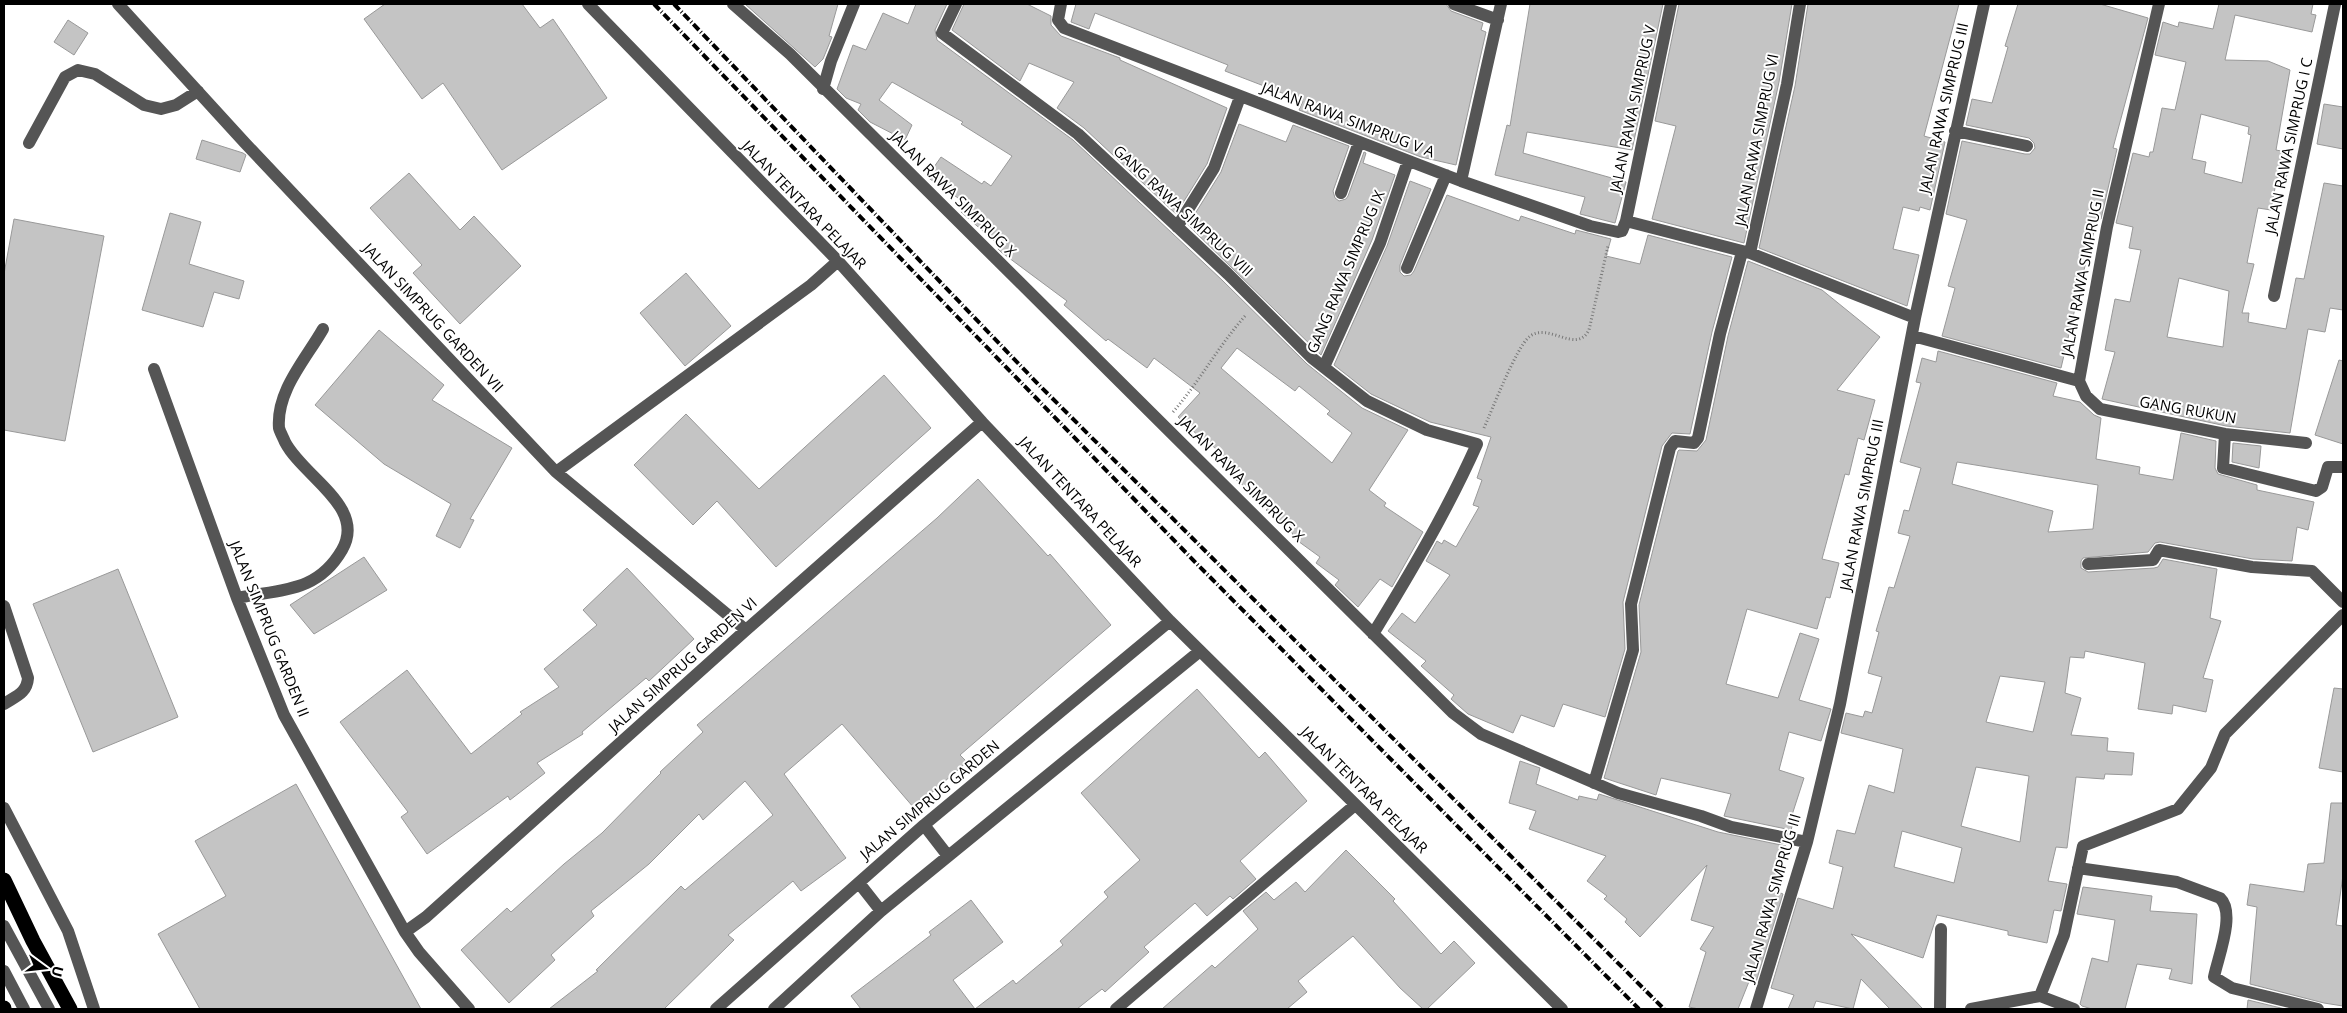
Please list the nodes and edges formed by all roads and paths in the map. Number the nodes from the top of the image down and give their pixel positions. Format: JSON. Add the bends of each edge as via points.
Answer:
{"nodes":[{"id":1,"x":118,"y":4,"type":"edge"},
{"id":2,"x":588,"y":4,"type":"edge"},
{"id":3,"x":733,"y":4,"type":"edge"},
{"id":4,"x":854,"y":4,"type":"edge"},
{"id":5,"x":956,"y":4,"type":"edge"},
{"id":6,"x":1061,"y":4,"type":"edge"},
{"id":7,"x":1454,"y":4,"type":"edge"},
{"id":8,"x":1501,"y":4,"type":"edge"},
{"id":9,"x":1671,"y":4,"type":"edge"},
{"id":10,"x":1800,"y":4,"type":"edge"},
{"id":11,"x":1984,"y":4,"type":"edge"},
{"id":12,"x":2159,"y":4,"type":"edge"},
{"id":13,"x":2335,"y":4,"type":"edge"},
{"id":14,"x":1498,"y":20,"type":"junction"},
{"id":15,"x":823,"y":89,"type":"junction"},
{"id":16,"x":198,"y":91,"type":"junction"},
{"id":17,"x":1240,"y":96,"type":"junction"},
{"id":18,"x":1955,"y":131,"type":"junction"},
{"id":19,"x":1359,"y":142,"type":"junction"},
{"id":20,"x":29,"y":143,"type":"dead end"},
{"id":21,"x":2027,"y":146,"type":"dead end"},
{"id":22,"x":1408,"y":161,"type":"junction"},
{"id":23,"x":1446,"y":175,"type":"junction"},
{"id":24,"x":1461,"y":181,"type":"junction"},
{"id":25,"x":1342,"y":193,"type":"dead end"},
{"id":26,"x":1626,"y":221,"type":"junction"},
{"id":27,"x":1177,"y":227,"type":"junction"},
{"id":28,"x":1612,"y":231,"type":"junction"},
{"id":29,"x":1746,"y":252,"type":"junction"},
{"id":30,"x":838,"y":261,"type":"junction"},
{"id":31,"x":1407,"y":268,"type":"dead end"},
{"id":32,"x":2274,"y":296,"type":"dead end"},
{"id":33,"x":1257,"y":304,"type":"junction"},
{"id":34,"x":1915,"y":318,"type":"junction"},
{"id":35,"x":324,"y":330,"type":"dead end"},
{"id":36,"x":1913,"y":336,"type":"junction"},
{"id":37,"x":1324,"y":367,"type":"junction"},
{"id":38,"x":154,"y":369,"type":"dead end"},
{"id":39,"x":2079,"y":380,"type":"junction"},
{"id":40,"x":982,"y":422,"type":"junction"},
{"id":41,"x":1163,"y":424,"type":"junction"},
{"id":42,"x":2225,"y":434,"type":"junction"},
{"id":43,"x":2306,"y":443,"type":"dead end"},
{"id":44,"x":1477,"y":444,"type":"junction"},
{"id":45,"x":2343,"y":467,"type":"edge"},
{"id":46,"x":556,"y":472,"type":"junction"},
{"id":47,"x":2088,"y":564,"type":"dead end"},
{"id":48,"x":237,"y":598,"type":"junction"},
{"id":49,"x":2343,"y":602,"type":"edge"},
{"id":50,"x":4,"y":606,"type":"edge"},
{"id":51,"x":2343,"y":615,"type":"edge"},
{"id":52,"x":1170,"y":621,"type":"junction"},
{"id":53,"x":746,"y":630,"type":"junction"},
{"id":54,"x":1373,"y":634,"type":"junction"},
{"id":55,"x":1200,"y":651,"type":"junction"},
{"id":56,"x":4,"y":704,"type":"edge"},
{"id":57,"x":1594,"y":783,"type":"junction"},
{"id":58,"x":1356,"y":805,"type":"junction"},
{"id":59,"x":4,"y":808,"type":"edge"},
{"id":60,"x":924,"y":825,"type":"junction"},
{"id":61,"x":1807,"y":842,"type":"junction"},
{"id":62,"x":948,"y":856,"type":"junction"},
{"id":63,"x":2078,"y":868,"type":"junction"},
{"id":64,"x":4,"y":880,"type":"edge"},
{"id":65,"x":859,"y":883,"type":"junction"},
{"id":66,"x":881,"y":911,"type":"junction"},
{"id":67,"x":4,"y":926,"type":"edge"},
{"id":68,"x":1941,"y":929,"type":"dead end"},
{"id":69,"x":405,"y":932,"type":"junction"},
{"id":70,"x":4,"y":971,"type":"edge"},
{"id":71,"x":2040,"y":996,"type":"junction"},
{"id":72,"x":24,"y":1009,"type":"edge"},
{"id":73,"x":49,"y":1009,"type":"edge"},
{"id":74,"x":70,"y":1009,"type":"edge"},
{"id":75,"x":94,"y":1009,"type":"edge"},
{"id":76,"x":469,"y":1009,"type":"edge"},
{"id":77,"x":716,"y":1009,"type":"edge"},
{"id":78,"x":774,"y":1009,"type":"edge"},
{"id":79,"x":1116,"y":1009,"type":"edge"},
{"id":80,"x":1562,"y":1009,"type":"edge"},
{"id":81,"x":1756,"y":1009,"type":"edge"},
{"id":82,"x":1940,"y":1009,"type":"edge"},
{"id":83,"x":1971,"y":1009,"type":"edge"},
{"id":84,"x":2074,"y":1009,"type":"edge"},
{"id":85,"x":2318,"y":1009,"type":"edge"}],
"edges":[{"from":1,"to":16,"type":"street","name":"JALAN SIMPRUG GARDEN VII"},
{"from":2,"to":30,"type":"street","name":"JALAN TENTARA PELAJAR"},
{"from":3,"to":15,"type":"street","name":"JALAN RAWA SIMPRUG X","via":[[790,54]]},
{"from":4,"to":15,"type":"street"},
{"from":5,"to":27,"type":"street","name":"GANG RAWA SIMPRUG VIII","via":[[942,33],[1078,134]]},
{"from":6,"to":17,"type":"street","name":"JALAN RAWA SIMPRUG V A","via":[[1058,20],[1064,28]]},
{"from":7,"to":14,"type":"street"},
{"from":8,"to":14,"type":"street"},
{"from":9,"to":26,"type":"street","name":"JALAN RAWA SIMPRUG V"},
{"from":10,"to":29,"type":"street","name":"JALAN RAWA SIMPRUG VI","via":[[1787,84]]},
{"from":11,"to":18,"type":"street","name":"JALAN RAWA SIMPRUG III"},
{"from":12,"to":39,"type":"street","name":"JALAN RAWA SIMPRUG II","via":[[2107,228]]},
{"from":13,"to":32,"type":"street","name":"JALAN RAWA SIMPRUG I C"},
{"from":14,"to":24,"type":"street"},
{"from":15,"to":41,"type":"street","name":"JALAN RAWA SIMPRUG X"},
{"from":16,"to":20,"type":"street","via":[[176,105],[161,109],[144,105],[95,74],[78,70],[65,77]]},
{"from":16,"to":46,"type":"street","name":"JALAN SIMPRUG GARDEN VII"},
{"from":17,"to":19,"type":"street","name":"JALAN RAWA SIMPRUG V A"},
{"from":17,"to":27,"type":"street","via":[[1214,168]]},
{"from":18,"to":21,"type":"street"},
{"from":18,"to":34,"type":"street","name":"JALAN RAWA SIMPRUG III"},
{"from":19,"to":22,"type":"street","name":"JALAN RAWA SIMPRUG V A"},
{"from":19,"to":25,"type":"street"},
{"from":22,"to":23,"type":"street","name":"JALAN RAWA SIMPRUG V A"},
{"from":22,"to":37,"type":"street","name":"GANG RAWA SIMPRUG IX","via":[[1380,244]]},
{"from":23,"to":24,"type":"street","name":"JALAN RAWA SIMPRUG V A"},
{"from":23,"to":31,"type":"street"},
{"from":24,"to":28,"type":"street","name":"JALAN RAWA SIMPRUG V A"},
{"from":26,"to":28,"type":"street","via":[[1622,231]]},
{"from":26,"to":29,"type":"street"},
{"from":27,"to":33,"type":"street","name":"GANG RAWA SIMPRUG VIII"},
{"from":28,"to":44,"type":"path","via":[[1585,337],[1578,340],[1539,334],[1528,338]]},
{"from":29,"to":34,"type":"street"},
{"from":29,"to":57,"type":"street","name":"JALAN RAWA SIMPRUG VI","via":[[1720,334],[1698,438],[1694,443],[1675,441],[1670,448],[1631,604],[1633,650]]},
{"from":30,"to":40,"type":"street","name":"JALAN TENTARA PELAJAR"},
{"from":30,"to":46,"type":"street","via":[[811,285]]},
{"from":33,"to":37,"type":"street","name":"GANG RAWA SIMPRUG VIII"},
{"from":33,"to":41,"type":"path","via":[[1233,330],[1192,390]]},
{"from":34,"to":36,"type":"street","name":"JALAN RAWA SIMPRUG III"},
{"from":35,"to":48,"type":"street","via":[[285,391],[279,430],[291,453],[339,504],[348,520],[349,533],[329,570],[310,584]]},
{"from":36,"to":39,"type":"street","name":"JALAN RAWA SIMPRUG II"},
{"from":36,"to":61,"type":"street","name":"JALAN RAWA SIMPRUG III","via":[[1840,704]]},
{"from":37,"to":44,"type":"street","name":"GANG RAWA SIMPRUG VIII","via":[[1367,401],[1427,430]]},
{"from":38,"to":48,"type":"street","name":"JALAN SIMPRUG GARDEN II"},
{"from":39,"to":42,"type":"street","name":"GANG RUKUN","via":[[2086,396],[2100,410]]},
{"from":40,"to":52,"type":"street","name":"JALAN TENTARA PELAJAR"},
{"from":40,"to":53,"type":"street","name":"JALAN SIMPRUG GARDEN VI"},
{"from":41,"to":54,"type":"street","name":"JALAN RAWA SIMPRUG X"},
{"from":42,"to":43,"type":"street","name":"GANG RUKUN"},
{"from":42,"to":45,"type":"street","via":[[2223,468],[2316,491],[2322,487],[2328,467]]},
{"from":44,"to":54,"type":"street","via":[[1416,565]]},
{"from":46,"to":53,"type":"street","name":"JALAN SIMPRUG GARDEN VII"},
{"from":47,"to":49,"type":"street","via":[[2153,560],[2160,550],[2252,567],[2312,571]]},
{"from":48,"to":69,"type":"street","name":"JALAN SIMPRUG GARDEN II","via":[[284,715]]},
{"from":50,"to":56,"type":"street","via":[[28,686]]},
{"from":51,"to":63,"type":"street","via":[[2225,734],[2212,768],[2178,809],[2086,844],[2082,848]]},
{"from":52,"to":55,"type":"street","name":"JALAN TENTARA PELAJAR"},
{"from":52,"to":60,"type":"street","name":"JALAN SIMPRUG GARDEN"},
{"from":53,"to":69,"type":"street","name":"JALAN SIMPRUG GARDEN VI","via":[[426,917]]},
{"from":54,"to":57,"type":"street","name":"JALAN RAWA SIMPRUG X","via":[[1453,713],[1481,734]]},
{"from":55,"to":58,"type":"street","name":"JALAN TENTARA PELAJAR"},
{"from":55,"to":62,"type":"street"},
{"from":57,"to":61,"type":"street","name":"JALAN RAWA SIMPRUG X","via":[[1731,827]]},
{"from":58,"to":79,"type":"street"},
{"from":58,"to":80,"type":"street","name":"JALAN TENTARA PELAJAR"},
{"from":59,"to":75,"type":"street","via":[[68,930]]},
{"from":60,"to":62,"type":"street"},
{"from":60,"to":65,"type":"street","name":"JALAN SIMPRUG GARDEN"},
{"from":61,"to":81,"type":"street","name":"JALAN RAWA SIMPRUG III"},
{"from":62,"to":66,"type":"street"},
{"from":63,"to":71,"type":"street","via":[[2064,935]]},
{"from":63,"to":85,"type":"street","via":[[2177,882],[2220,898],[2228,914],[2214,977],[2238,990]]},
{"from":64,"to":74,"type":"highway"},
{"from":65,"to":66,"type":"street"},
{"from":65,"to":77,"type":"street","name":"JALAN SIMPRUG GARDEN"},
{"from":66,"to":78,"type":"street"},
{"from":67,"to":73,"type":"street"},
{"from":68,"to":82,"type":"street"},
{"from":69,"to":76,"type":"street","name":"JALAN SIMPRUG GARDEN II"},
{"from":70,"to":72,"type":"street"},
{"from":71,"to":83,"type":"street"},
{"from":71,"to":84,"type":"street"}]}
